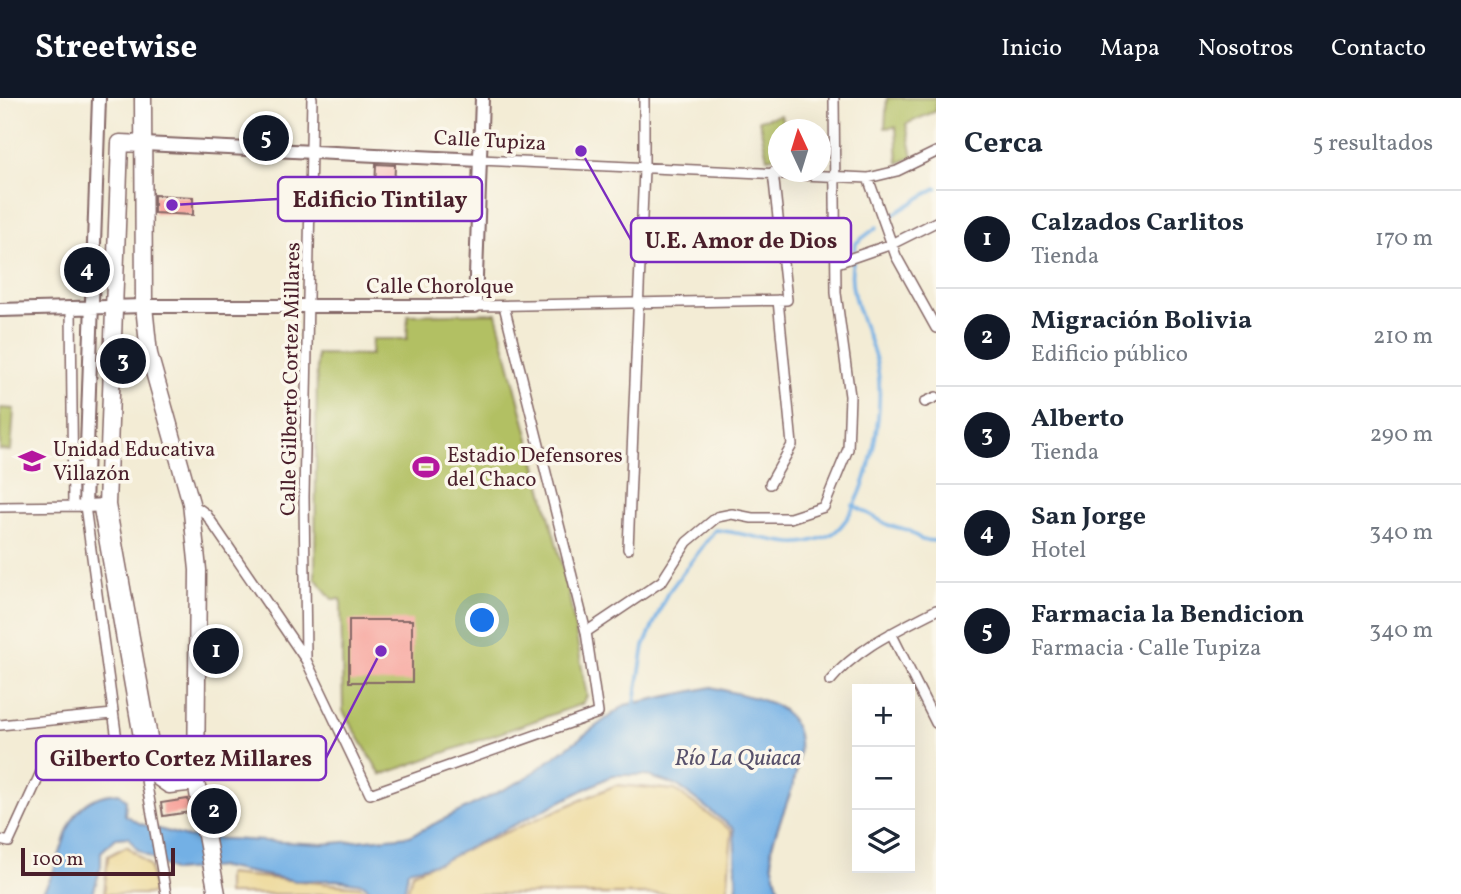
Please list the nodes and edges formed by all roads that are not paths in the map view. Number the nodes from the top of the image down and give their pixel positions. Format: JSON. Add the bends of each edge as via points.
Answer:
{"nodes":[{"id":1,"x":99,"y":98,"type":"edge"},
{"id":2,"x":144,"y":98,"type":"edge"},
{"id":3,"x":312,"y":98,"type":"edge"},
{"id":4,"x":482,"y":98,"type":"edge"},
{"id":5,"x":644,"y":98,"type":"edge"},
{"id":6,"x":834,"y":98,"type":"edge"},
{"id":7,"x":144,"y":144,"type":"junction"},
{"id":8,"x":936,"y":152,"type":"edge"},
{"id":9,"x":310,"y":154,"type":"junction"},
{"id":10,"x":480,"y":160,"type":"junction"},
{"id":11,"x":644,"y":169,"type":"junction"},
{"id":12,"x":768,"y":172,"type":"edge"},
{"id":13,"x":831,"y":175,"type":"edge"},
{"id":14,"x":834,"y":175,"type":"junction"},
{"id":15,"x":868,"y":178,"type":"junction"},
{"id":16,"x":774,"y":182,"type":"edge"},
{"id":17,"x":936,"y":222,"type":"edge"},
{"id":18,"x":892,"y":244,"type":"junction"},
{"id":19,"x":837,"y":263,"type":"junction"},
{"id":20,"x":782,"y":300,"type":"junction"},
{"id":21,"x":639,"y":303,"type":"junction"},
{"id":22,"x":114,"y":306,"type":"junction"},
{"id":23,"x":144,"y":306,"type":"junction"},
{"id":24,"x":310,"y":306,"type":"junction"},
{"id":25,"x":475,"y":306,"type":"junction"},
{"id":26,"x":504,"y":306,"type":"junction"},
{"id":27,"x":71,"y":309,"type":"junction"},
{"id":28,"x":94,"y":309,"type":"junction"},
{"id":29,"x":0,"y":310,"type":"edge"},
{"id":30,"x":936,"y":328,"type":"edge"},
{"id":31,"x":936,"y":397,"type":"edge"},
{"id":32,"x":925,"y":402,"type":"dead end"},
{"id":33,"x":770,"y":484,"type":"dead end"},
{"id":34,"x":191,"y":503,"type":"junction"},
{"id":35,"x":91,"y":506,"type":"junction"},
{"id":36,"x":0,"y":507,"type":"edge"},
{"id":37,"x":628,"y":549,"type":"dead end"},
{"id":38,"x":936,"y":610,"type":"edge"},
{"id":39,"x":586,"y":632,"type":"junction"},
{"id":40,"x":891,"y":633,"type":"junction"},
{"id":41,"x":306,"y":660,"type":"junction"},
{"id":42,"x":830,"y":681,"type":"dead end"},
{"id":43,"x":113,"y":714,"type":"junction"},
{"id":44,"x":936,"y":723,"type":"edge"},
{"id":45,"x":0,"y":724,"type":"edge"},
{"id":46,"x":196,"y":782,"type":"junction"},
{"id":47,"x":0,"y":840,"type":"edge"},
{"id":48,"x":165,"y":891,"type":"edge"},
{"id":49,"x":216,"y":891,"type":"edge"}],
"edges":[{"from":1,"to":28,"type":"street"},
{"from":2,"to":7,"type":"highway"},
{"from":3,"to":9,"type":"street","name":"Calle Gilberto Cortez Millares"},
{"from":4,"to":10,"type":"street"},
{"from":5,"to":11,"type":"street"},
{"from":6,"to":14,"type":"street"},
{"from":7,"to":9,"type":"street","name":"Calle Tupiza"},
{"from":7,"to":22,"type":"highway","name":"Calle Tupiza","via":[[120,143]]},
{"from":7,"to":23,"type":"highway"},
{"from":8,"to":15,"type":"street","name":"Calle Tupiza","via":[[897,171]]},
{"from":9,"to":10,"type":"street","name":"Calle Tupiza"},
{"from":9,"to":24,"type":"street","name":"Calle Gilberto Cortez Millares"},
{"from":10,"to":11,"type":"street","name":"Calle Tupiza"},
{"from":10,"to":25,"type":"street"},
{"from":11,"to":12,"type":"street","name":"Calle Tupiza"},
{"from":11,"to":21,"type":"street"},
{"from":13,"to":14,"type":"street","name":"Calle Tupiza"},
{"from":14,"to":15,"type":"street","name":"Calle Tupiza"},
{"from":14,"to":19,"type":"street"},
{"from":15,"to":18,"type":"street"},
{"from":16,"to":20,"type":"street"},
{"from":17,"to":18,"type":"street"},
{"from":18,"to":19,"type":"street"},
{"from":18,"to":30,"type":"street"},
{"from":19,"to":39,"type":"street","via":[[837,310],[850,396],[848,449],[824,507],[790,518],[717,517],[687,542],[662,581]]},
{"from":20,"to":21,"type":"street","name":"Calle Chorolque"},
{"from":20,"to":33,"type":"street","via":[[792,445]]},
{"from":21,"to":26,"type":"street","name":"Calle Chorolque"},
{"from":21,"to":37,"type":"street"},
{"from":22,"to":23,"type":"street","name":"Calle Chorolque"},
{"from":22,"to":28,"type":"street","name":"Calle Chorolque"},
{"from":22,"to":35,"type":"highway"},
{"from":23,"to":24,"type":"street","name":"Calle Chorolque"},
{"from":23,"to":34,"type":"highway","via":[[149,354]]},
{"from":24,"to":25,"type":"street","name":"Calle Chorolque"},
{"from":24,"to":41,"type":"street","name":"Calle Gilberto Cortez Millares","via":[[304,497]]},
{"from":25,"to":26,"type":"street","name":"Calle Chorolque"},
{"from":26,"to":39,"type":"street"},
{"from":27,"to":28,"type":"street","name":"Calle Chorolque"},
{"from":27,"to":29,"type":"street","name":"Calle Chorolque"},
{"from":27,"to":35,"type":"street"},
{"from":28,"to":35,"type":"street"},
{"from":31,"to":32,"type":"street"},
{"from":34,"to":41,"type":"street","via":[[206,514]]},
{"from":34,"to":46,"type":"highway","via":[[198,570]]},
{"from":35,"to":36,"type":"street"},
{"from":35,"to":43,"type":"street"},
{"from":35,"to":46,"type":"highway","via":[[156,776],[169,785]]},
{"from":35,"to":48,"type":"street"},
{"from":38,"to":40,"type":"street"},
{"from":39,"to":41,"type":"street","via":[[598,713],[370,794]]},
{"from":40,"to":42,"type":"street","via":[[842,666]]},
{"from":40,"to":44,"type":"street"},
{"from":43,"to":45,"type":"street"},
{"from":43,"to":47,"type":"street","via":[[117,740],[42,770],[9,842]]},
{"from":46,"to":49,"type":"highway"}]}
